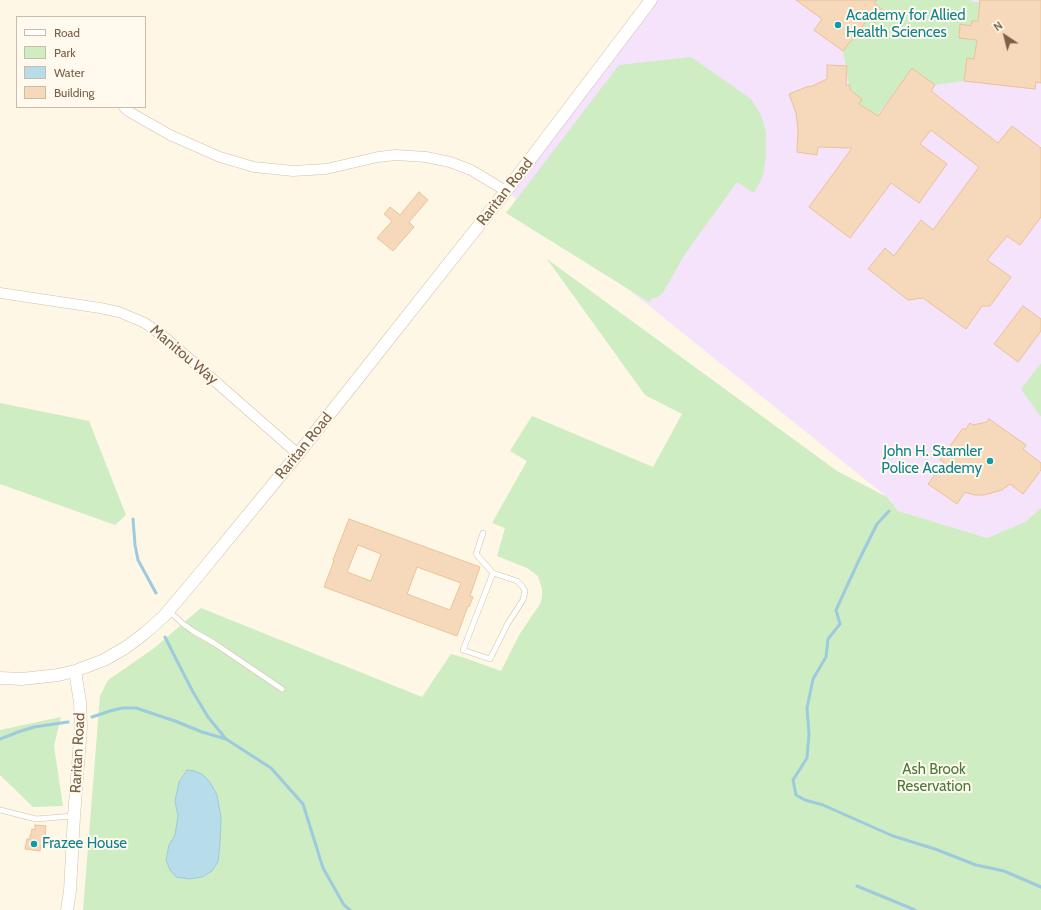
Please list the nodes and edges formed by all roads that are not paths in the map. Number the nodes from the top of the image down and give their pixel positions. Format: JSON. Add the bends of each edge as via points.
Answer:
{"nodes":[{"id":1,"x":651,"y":0,"type":"edge"},
{"id":2,"x":125,"y":108,"type":"edge"},
{"id":3,"x":506,"y":191,"type":"junction"},
{"id":4,"x":0,"y":293,"type":"edge"},
{"id":5,"x":298,"y":454,"type":"junction"},
{"id":6,"x":483,"y":533,"type":"dead end"},
{"id":7,"x":493,"y":573,"type":"junction"},
{"id":8,"x":169,"y":610,"type":"junction"},
{"id":9,"x":75,"y":671,"type":"junction"},
{"id":10,"x":0,"y":678,"type":"edge"},
{"id":11,"x":282,"y":689,"type":"dead end"},
{"id":12,"x":0,"y":810,"type":"edge"},
{"id":13,"x":74,"y":816,"type":"junction"},
{"id":14,"x":67,"y":910,"type":"edge"}],
"edges":[{"from":1,"to":3,"type":"street","name":"Raritan Road"},
{"from":2,"to":3,"type":"street","via":[[170,136],[220,157],[254,166],[294,171],[326,169],[396,155],[426,157],[471,170]]},
{"from":3,"to":5,"type":"street","name":"Raritan Road"},
{"from":4,"to":5,"type":"street","name":"Manitou Way","via":[[120,312],[146,323]]},
{"from":5,"to":8,"type":"street","name":"Raritan Road"},
{"from":6,"to":7,"type":"lane","via":[[476,554]]},
{"from":7,"to":7,"type":"lane","via":[[463,650],[490,659],[523,600],[525,591],[517,581]]},
{"from":8,"to":9,"type":"street","name":"Raritan Road","via":[[125,648],[104,660]]},
{"from":8,"to":11,"type":"lane","via":[[193,631]]},
{"from":9,"to":10,"type":"street","via":[[22,679]]},
{"from":9,"to":13,"type":"street","name":"Raritan Road","via":[[81,727]]},
{"from":12,"to":13,"type":"lane","via":[[36,819]]},
{"from":13,"to":14,"type":"street","name":"Raritan Road"}]}
